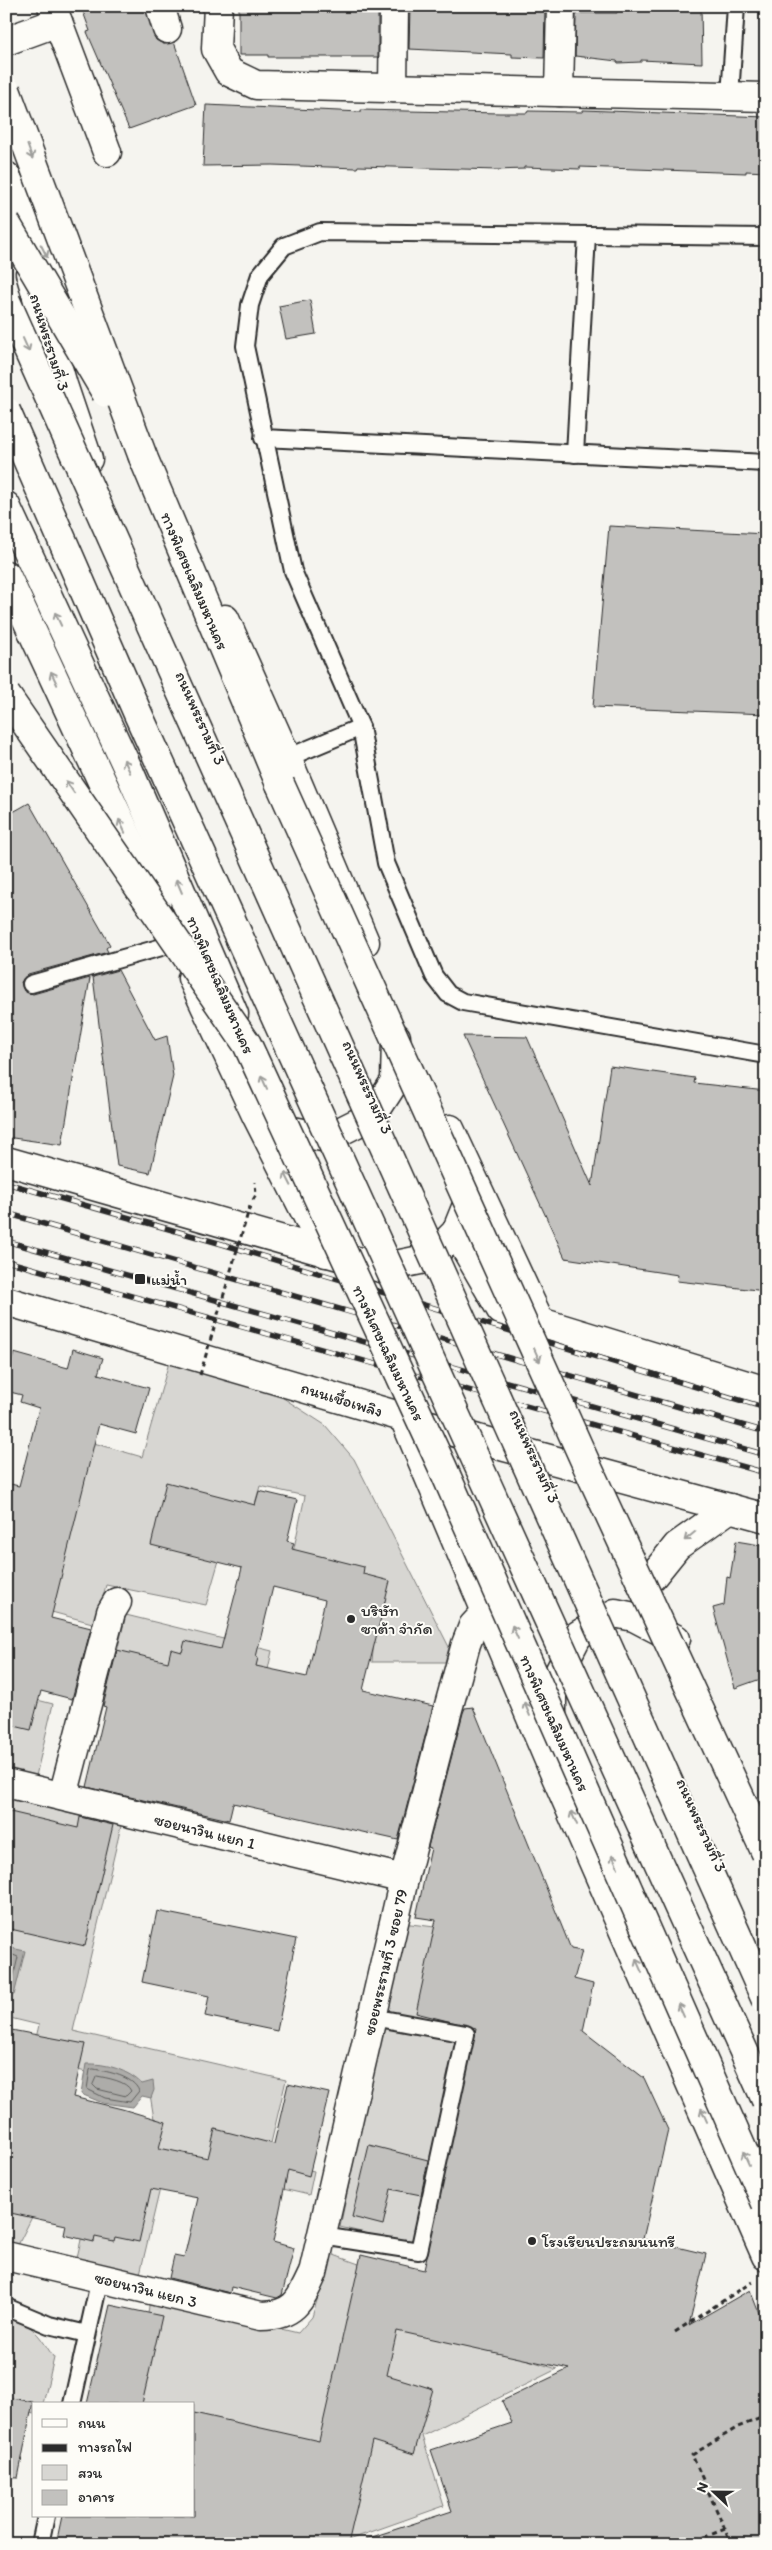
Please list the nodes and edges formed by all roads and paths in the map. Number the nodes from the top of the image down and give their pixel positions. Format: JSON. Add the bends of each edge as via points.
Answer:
{"nodes":[{"id":1,"x":218,"y":6,"type":"edge"},
{"id":2,"x":394,"y":6,"type":"edge"},
{"id":3,"x":561,"y":6,"type":"edge"},
{"id":4,"x":736,"y":6,"type":"edge"},
{"id":5,"x":55,"y":14,"type":"edge"},
{"id":6,"x":6,"y":40,"type":"edge"},
{"id":7,"x":393,"y":88,"type":"junction"},
{"id":8,"x":6,"y":90,"type":"edge"},
{"id":9,"x":559,"y":92,"type":"junction"},
{"id":10,"x":730,"y":96,"type":"junction"},
{"id":11,"x":766,"y":97,"type":"edge"},
{"id":12,"x":107,"y":152,"type":"dead end"},
{"id":13,"x":6,"y":176,"type":"edge"},
{"id":14,"x":6,"y":193,"type":"edge"},
{"id":15,"x":6,"y":223,"type":"edge"},
{"id":16,"x":587,"y":235,"type":"junction"},
{"id":17,"x":766,"y":237,"type":"edge"},
{"id":18,"x":6,"y":301,"type":"edge"},
{"id":19,"x":6,"y":410,"type":"edge"},
{"id":20,"x":263,"y":438,"type":"junction"},
{"id":21,"x":575,"y":454,"type":"junction"},
{"id":22,"x":143,"y":457,"type":"junction"},
{"id":23,"x":766,"y":462,"type":"edge"},
{"id":24,"x":7,"y":510,"type":"edge"},
{"id":25,"x":7,"y":581,"type":"edge"},
{"id":26,"x":6,"y":695,"type":"edge"},
{"id":27,"x":361,"y":728,"type":"junction"},
{"id":28,"x":288,"y":758,"type":"junction"},
{"id":29,"x":176,"y":943,"type":"junction"},
{"id":30,"x":31,"y":984,"type":"dead end"},
{"id":31,"x":396,"y":1015,"type":"junction"},
{"id":32,"x":247,"y":1044,"type":"junction"},
{"id":33,"x":766,"y":1055,"type":"edge"},
{"id":34,"x":256,"y":1115,"type":"junction"},
{"id":35,"x":6,"y":1161,"type":"edge"},
{"id":36,"x":255,"y":1178,"type":"dead end"},
{"id":37,"x":476,"y":1184,"type":"junction"},
{"id":38,"x":456,"y":1232,"type":"junction"},
{"id":39,"x":326,"y":1253,"type":"junction"},
{"id":40,"x":6,"y":1300,"type":"edge"},
{"id":41,"x":541,"y":1324,"type":"junction"},
{"id":42,"x":200,"y":1375,"type":"dead end"},
{"id":43,"x":766,"y":1391,"type":"edge"},
{"id":44,"x":404,"y":1418,"type":"junction"},
{"id":45,"x":606,"y":1476,"type":"junction"},
{"id":46,"x":730,"y":1508,"type":"junction"},
{"id":47,"x":766,"y":1518,"type":"edge"},
{"id":48,"x":652,"y":1577,"type":"junction"},
{"id":49,"x":117,"y":1602,"type":"dead end"},
{"id":50,"x":486,"y":1612,"type":"junction"},
{"id":51,"x":681,"y":1642,"type":"junction"},
{"id":52,"x":553,"y":1770,"type":"junction"},
{"id":53,"x":6,"y":1783,"type":"edge"},
{"id":54,"x":63,"y":1796,"type":"junction"},
{"id":55,"x":766,"y":1828,"type":"edge"},
{"id":56,"x":766,"y":1853,"type":"edge"},
{"id":57,"x":404,"y":1879,"type":"junction"},
{"id":58,"x":766,"y":1967,"type":"edge"},
{"id":59,"x":766,"y":2000,"type":"edge"},
{"id":60,"x":372,"y":2017,"type":"junction"},
{"id":61,"x":766,"y":2093,"type":"edge"},
{"id":62,"x":766,"y":2100,"type":"edge"},
{"id":63,"x":766,"y":2203,"type":"edge"},
{"id":64,"x":322,"y":2236,"type":"junction"},
{"id":65,"x":6,"y":2256,"type":"edge"},
{"id":66,"x":766,"y":2256,"type":"edge"},
{"id":67,"x":100,"y":2278,"type":"junction"},
{"id":68,"x":754,"y":2281,"type":"dead end"},
{"id":69,"x":6,"y":2307,"type":"edge"},
{"id":70,"x":287,"y":2312,"type":"joint"},
{"id":71,"x":675,"y":2332,"type":"dead end"},
{"id":72,"x":87,"y":2334,"type":"junction"},
{"id":73,"x":72,"y":2402,"type":"edge"},
{"id":74,"x":766,"y":2416,"type":"edge"},
{"id":75,"x":46,"y":2518,"type":"edge"},
{"id":76,"x":725,"y":2529,"type":"junction"},
{"id":77,"x":40,"y":2544,"type":"edge"},
{"id":78,"x":687,"y":2544,"type":"edge"},
{"id":79,"x":730,"y":2544,"type":"edge"}],
"edges":[{"from":1,"to":7,"type":"main road","via":[[216,49],[229,72],[256,85]]},
{"from":2,"to":7,"type":"main road"},
{"from":3,"to":9,"type":"main road"},
{"from":4,"to":10,"type":"lane"},
{"from":5,"to":6,"type":"main road"},
{"from":5,"to":12,"type":"main road"},
{"from":7,"to":9,"type":"main road"},
{"from":8,"to":22,"type":"main road","one_way":true,"bridge":true},
{"from":9,"to":10,"type":"main road"},
{"from":10,"to":11,"type":"main road"},
{"from":13,"to":28,"type":"main road","name":"ถนนพระรามที่ 3","one_way":true,"via":[[166,493]]},
{"from":14,"to":58,"type":"main road","name":"ถนนพระรามที่ 3","via":[[63,385],[108,509]]},
{"from":15,"to":22,"type":"main road","name":"ทางพิเศษเฉลิมมหานคร","bridge":true},
{"from":16,"to":17,"type":"lane"},
{"from":16,"to":20,"type":"lane","via":[[320,232],[284,246],[260,274],[250,305],[245,346]]},
{"from":16,"to":21,"type":"lane"},
{"from":18,"to":59,"type":"main road","name":"ถนนพระรามที่ 3","one_way":true,"bridge":true},
{"from":19,"to":61,"type":"main road","via":[[669,1870]]},
{"from":19,"to":62,"type":"main road","bridge":true,"via":[[138,714]]},
{"from":20,"to":21,"type":"lane"},
{"from":20,"to":27,"type":"lane","via":[[293,571]]},
{"from":21,"to":23,"type":"lane"},
{"from":22,"to":56,"type":"main road","name":"ทางพิเศษเฉลิมมหานคร","one_way":true,"bridge":true,"via":[[284,793],[588,1468]]},
{"from":32,"to":24,"type":"main road","name":"ทางพิเศษเฉลิมมหานคร","one_way":true,"bridge":true,"via":[[130,773]]},
{"from":29,"to":25,"type":"main road","one_way":true},
{"from":32,"to":26,"type":"main road","one_way":true,"bridge":true},
{"from":27,"to":28,"type":"lane"},
{"from":27,"to":33,"type":"lane","via":[[386,864],[434,976],[448,994],[463,1002]]},
{"from":28,"to":31,"type":"main road","name":"ถนนพระรามที่ 3"},
{"from":29,"to":30,"type":"lane"},
{"from":29,"to":34,"type":"main road"},
{"from":31,"to":34,"type":"main road","via":[[395,1081],[373,1115],[327,1138],[294,1131]]},
{"from":31,"to":37,"type":"main road","name":"ถนนพระรามที่ 3"},
{"from":63,"to":32,"type":"main road","name":"ทางพิเศษเฉลิมมหานคร","one_way":true,"bridge":true,"via":[[442,1466]]},
{"from":39,"to":34,"type":"main road","one_way":true},
{"from":35,"to":39,"type":"main road"},
{"from":36,"to":42,"type":"path","bridge":true,"via":[[256,1195]]},
{"from":37,"to":38,"type":"main road"},
{"from":37,"to":41,"type":"main road","name":"ถนนพระรามที่ 3"},
{"from":38,"to":39,"type":"main road","via":[[430,1258],[382,1268]]},
{"from":38,"to":41,"type":"main road","via":[[501,1310]]},
{"from":40,"to":44,"type":"main road","name":"ถนนเชื้อเพลิง"},
{"from":41,"to":43,"type":"main road"},
{"from":44,"to":45,"type":"main road","name":"ถนนเชื้อเพลิง"},
{"from":44,"to":50,"type":"main road"},
{"from":45,"to":46,"type":"main road","name":"ถนนเชื้อเพลิง"},
{"from":45,"to":48,"type":"main road"},
{"from":46,"to":47,"type":"main road","name":"ถนนเชื้อเพลิง"},
{"from":46,"to":48,"type":"main road","one_way":true,"via":[[677,1546]]},
{"from":48,"to":51,"type":"main road"},
{"from":49,"to":54,"type":"main road","via":[[111,1612]]},
{"from":52,"to":50,"type":"main road","one_way":true},
{"from":50,"to":57,"type":"main road","name":"ซอยพระรามที่ 3 ซอย 79","via":[[473,1626],[466,1644]]},
{"from":51,"to":52,"type":"main road","via":[[634,1617],[615,1613],[578,1635],[552,1686]]},
{"from":51,"to":55,"type":"main road"},
{"from":66,"to":52,"type":"main road","one_way":true},
{"from":53,"to":54,"type":"main road","name":"ซอยนาวิน แยก 1"},
{"from":54,"to":57,"type":"main road","name":"ซอยนาวิน แยก 1"},
{"from":57,"to":60,"type":"main road","name":"ซอยพระรามที่ 3 ซอย 79"},
{"from":60,"to":64,"type":"main road","name":"ซอยพระรามที่ 3 ซอย 79"},
{"from":60,"to":64,"type":"lane","via":[[466,2034],[419,2251]]},
{"from":64,"to":70,"type":"main road","name":"ซอยพระรามที่ 3 ซอย 79","via":[[313,2272],[295,2306]]},
{"from":65,"to":67,"type":"main road","name":"ซอยนาวิน แยก 3"},
{"from":67,"to":70,"type":"main road","name":"ซอยนาวิน แยก 3","via":[[261,2316]]},
{"from":67,"to":72,"type":"lane"},
{"from":68,"to":71,"type":"path"},
{"from":69,"to":72,"type":"lane","via":[[49,2325]]},
{"from":72,"to":73,"type":"lane"},
{"from":74,"to":76,"type":"path","via":[[738,2427],[692,2455]]},
{"from":75,"to":77,"type":"lane"},
{"from":76,"to":78,"type":"path"},
{"from":76,"to":79,"type":"path"}]}
